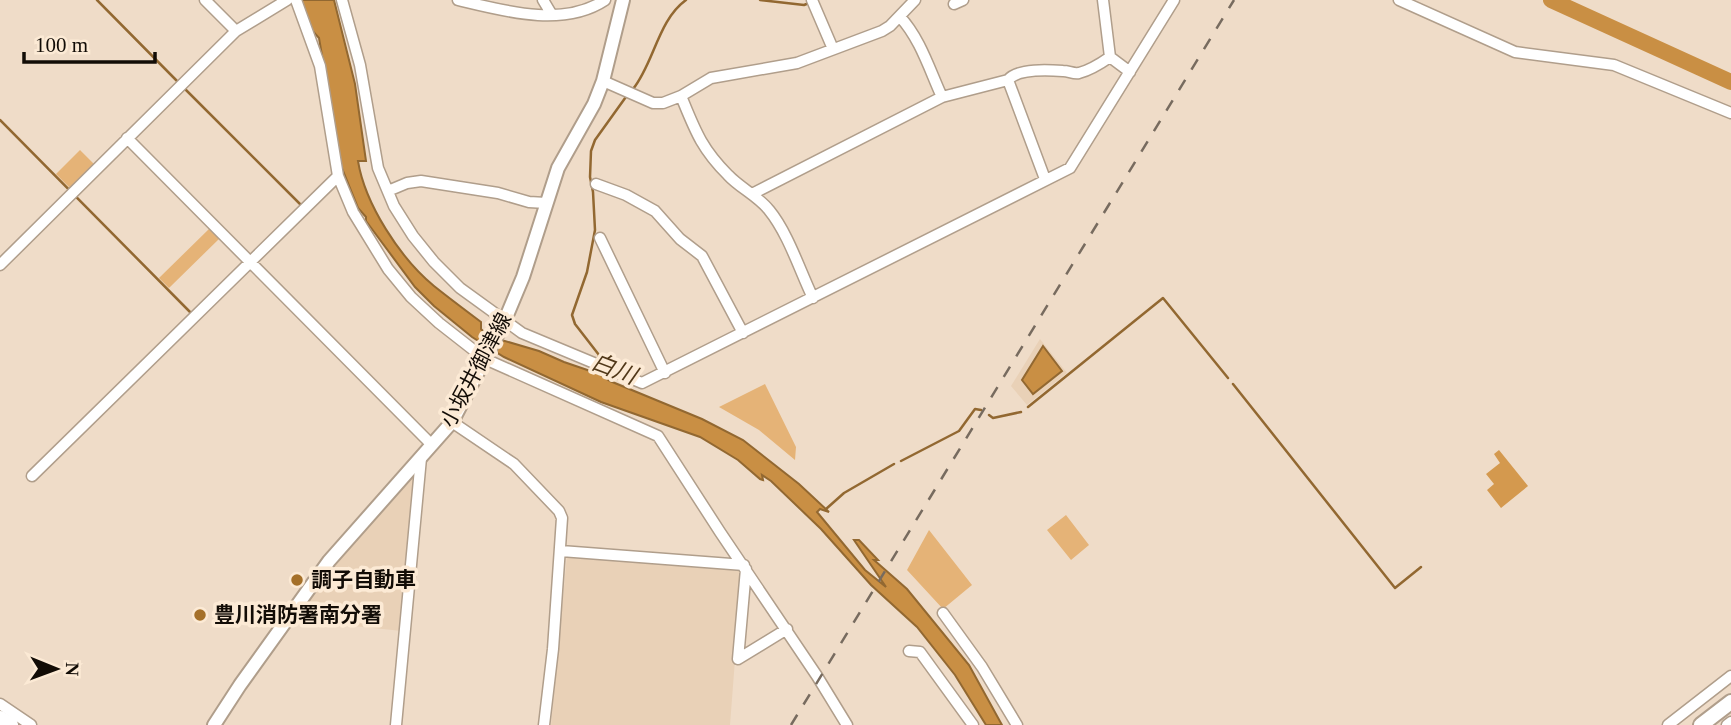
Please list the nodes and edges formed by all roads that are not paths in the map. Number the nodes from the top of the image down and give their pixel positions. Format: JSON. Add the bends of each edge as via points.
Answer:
{"nodes":[{"id":1,"x":205,"y":0,"type":"edge"},
{"id":2,"x":287,"y":0,"type":"edge"},
{"id":3,"x":296,"y":0,"type":"edge"},
{"id":4,"x":342,"y":0,"type":"edge"},
{"id":5,"x":458,"y":0,"type":"edge"},
{"id":6,"x":543,"y":0,"type":"edge"},
{"id":7,"x":605,"y":0,"type":"edge"},
{"id":8,"x":623,"y":0,"type":"edge"},
{"id":9,"x":915,"y":0,"type":"edge"},
{"id":10,"x":1102,"y":0,"type":"edge"},
{"id":11,"x":1174,"y":0,"type":"edge"},
{"id":12,"x":1399,"y":0,"type":"edge"},
{"id":13,"x":814,"y":3,"type":"edge"},
{"id":14,"x":552,"y":15,"type":"junction"},
{"id":15,"x":900,"y":17,"type":"junction"},
{"id":16,"x":236,"y":31,"type":"junction"},
{"id":17,"x":834,"y":49,"type":"junction"},
{"id":18,"x":1110,"y":57,"type":"junction"},
{"id":19,"x":1130,"y":72,"type":"junction"},
{"id":20,"x":1008,"y":80,"type":"junction"},
{"id":21,"x":603,"y":81,"type":"junction"},
{"id":22,"x":681,"y":96,"type":"junction"},
{"id":23,"x":942,"y":97,"type":"junction"},
{"id":24,"x":1731,"y":113,"type":"edge"},
{"id":25,"x":127,"y":138,"type":"junction"},
{"id":26,"x":338,"y":176,"type":"junction"},
{"id":27,"x":1045,"y":180,"type":"junction"},
{"id":28,"x":596,"y":184,"type":"dead end"},
{"id":29,"x":388,"y":191,"type":"junction"},
{"id":30,"x":752,"y":194,"type":"junction"},
{"id":31,"x":546,"y":203,"type":"junction"},
{"id":32,"x":600,"y":238,"type":"dead end"},
{"id":33,"x":249,"y":262,"type":"junction"},
{"id":34,"x":0,"y":265,"type":"edge"},
{"id":35,"x":813,"y":298,"type":"junction"},
{"id":36,"x":503,"y":322,"type":"junction"},
{"id":37,"x":743,"y":333,"type":"junction"},
{"id":38,"x":486,"y":356,"type":"junction"},
{"id":39,"x":665,"y":373,"type":"junction"},
{"id":40,"x":452,"y":422,"type":"junction"},
{"id":41,"x":432,"y":445,"type":"junction"},
{"id":42,"x":421,"y":458,"type":"junction"},
{"id":43,"x":32,"y":475,"type":"dead end"},
{"id":44,"x":561,"y":551,"type":"junction"},
{"id":45,"x":745,"y":567,"type":"junction"},
{"id":46,"x":943,"y":613,"type":"dead end"},
{"id":47,"x":787,"y":629,"type":"junction"},
{"id":48,"x":909,"y":652,"type":"dead end"},
{"id":49,"x":1731,"y":676,"type":"edge"},
{"id":50,"x":1731,"y":702,"type":"edge"},
{"id":51,"x":0,"y":704,"type":"edge"},
{"id":52,"x":1731,"y":710,"type":"edge"},
{"id":53,"x":0,"y":718,"type":"edge"},
{"id":54,"x":11,"y":725,"type":"edge"},
{"id":55,"x":31,"y":725,"type":"edge"},
{"id":56,"x":214,"y":725,"type":"edge"},
{"id":57,"x":396,"y":725,"type":"edge"},
{"id":58,"x":544,"y":725,"type":"edge"},
{"id":59,"x":847,"y":725,"type":"edge"},
{"id":60,"x":973,"y":725,"type":"edge"},
{"id":61,"x":1017,"y":725,"type":"edge"},
{"id":62,"x":1668,"y":725,"type":"edge"},
{"id":63,"x":1701,"y":725,"type":"edge"},
{"id":64,"x":1712,"y":725,"type":"edge"}],
"edges":[{"from":1,"to":16,"type":"street"},
{"from":2,"to":16,"type":"street"},
{"from":3,"to":26,"type":"street","via":[[320,66]]},
{"from":4,"to":29,"type":"street","via":[[360,65],[378,168]]},
{"from":5,"to":14,"type":"street"},
{"from":6,"to":14,"type":"street"},
{"from":7,"to":14,"type":"street","via":[[584,12]]},
{"from":8,"to":21,"type":"main road","name":"小坂井御津線"},
{"from":9,"to":15,"type":"street"},
{"from":10,"to":18,"type":"street"},
{"from":11,"to":19,"type":"street"},
{"from":12,"to":24,"type":"street","via":[[1515,52],[1614,65]]},
{"from":13,"to":17,"type":"street"},
{"from":15,"to":17,"type":"street","via":[[882,32]]},
{"from":15,"to":23,"type":"street"},
{"from":16,"to":25,"type":"street"},
{"from":17,"to":22,"type":"street","via":[[797,63],[710,78]]},
{"from":18,"to":19,"type":"street"},
{"from":18,"to":20,"type":"street","via":[[1076,74],[1021,73]]},
{"from":19,"to":27,"type":"street","via":[[1075,162]]},
{"from":20,"to":23,"type":"street"},
{"from":20,"to":27,"type":"street"},
{"from":21,"to":22,"type":"street","via":[[653,103]]},
{"from":21,"to":31,"type":"main road","name":"小坂井御津線","via":[[558,168]]},
{"from":22,"to":30,"type":"street","via":[[700,142],[729,176]]},
{"from":23,"to":30,"type":"street"},
{"from":25,"to":33,"type":"street"},
{"from":25,"to":34,"type":"street"},
{"from":26,"to":33,"type":"street"},
{"from":26,"to":38,"type":"street","via":[[371,243],[411,297]]},
{"from":27,"to":35,"type":"street"},
{"from":28,"to":37,"type":"street","via":[[655,211],[702,256]]},
{"from":29,"to":31,"type":"street","via":[[421,181]]},
{"from":29,"to":36,"type":"street","via":[[412,236],[434,262]]},
{"from":30,"to":35,"type":"street","via":[[775,218]]},
{"from":31,"to":36,"type":"main road","name":"小坂井御津線","via":[[523,277]]},
{"from":32,"to":39,"type":"street"},
{"from":33,"to":41,"type":"street"},
{"from":33,"to":43,"type":"street"},
{"from":35,"to":37,"type":"street"},
{"from":36,"to":38,"type":"main road","name":"小坂井御津線"},
{"from":36,"to":39,"type":"street","via":[[642,383]]},
{"from":37,"to":39,"type":"street"},
{"from":38,"to":40,"type":"main road","name":"小坂井御津線"},
{"from":38,"to":45,"type":"street","via":[[658,436]]},
{"from":40,"to":41,"type":"main road","name":"小坂井御津線"},
{"from":40,"to":44,"type":"street","via":[[513,464],[559,510]]},
{"from":41,"to":42,"type":"main road","name":"小坂井御津線"},
{"from":42,"to":56,"type":"main road","name":"小坂井御津線","via":[[329,561]]},
{"from":42,"to":57,"type":"street"},
{"from":44,"to":45,"type":"street"},
{"from":44,"to":58,"type":"street"},
{"from":45,"to":47,"type":"street"},
{"from":45,"to":47,"type":"street","via":[[738,659]]},
{"from":46,"to":61,"type":"street"},
{"from":47,"to":59,"type":"street"},
{"from":48,"to":60,"type":"street","via":[[920,652]]},
{"from":49,"to":62,"type":"street"},
{"from":50,"to":63,"type":"highway"},
{"from":51,"to":55,"type":"street"},
{"from":52,"to":64,"type":"highway"},
{"from":53,"to":54,"type":"highway"}]}
